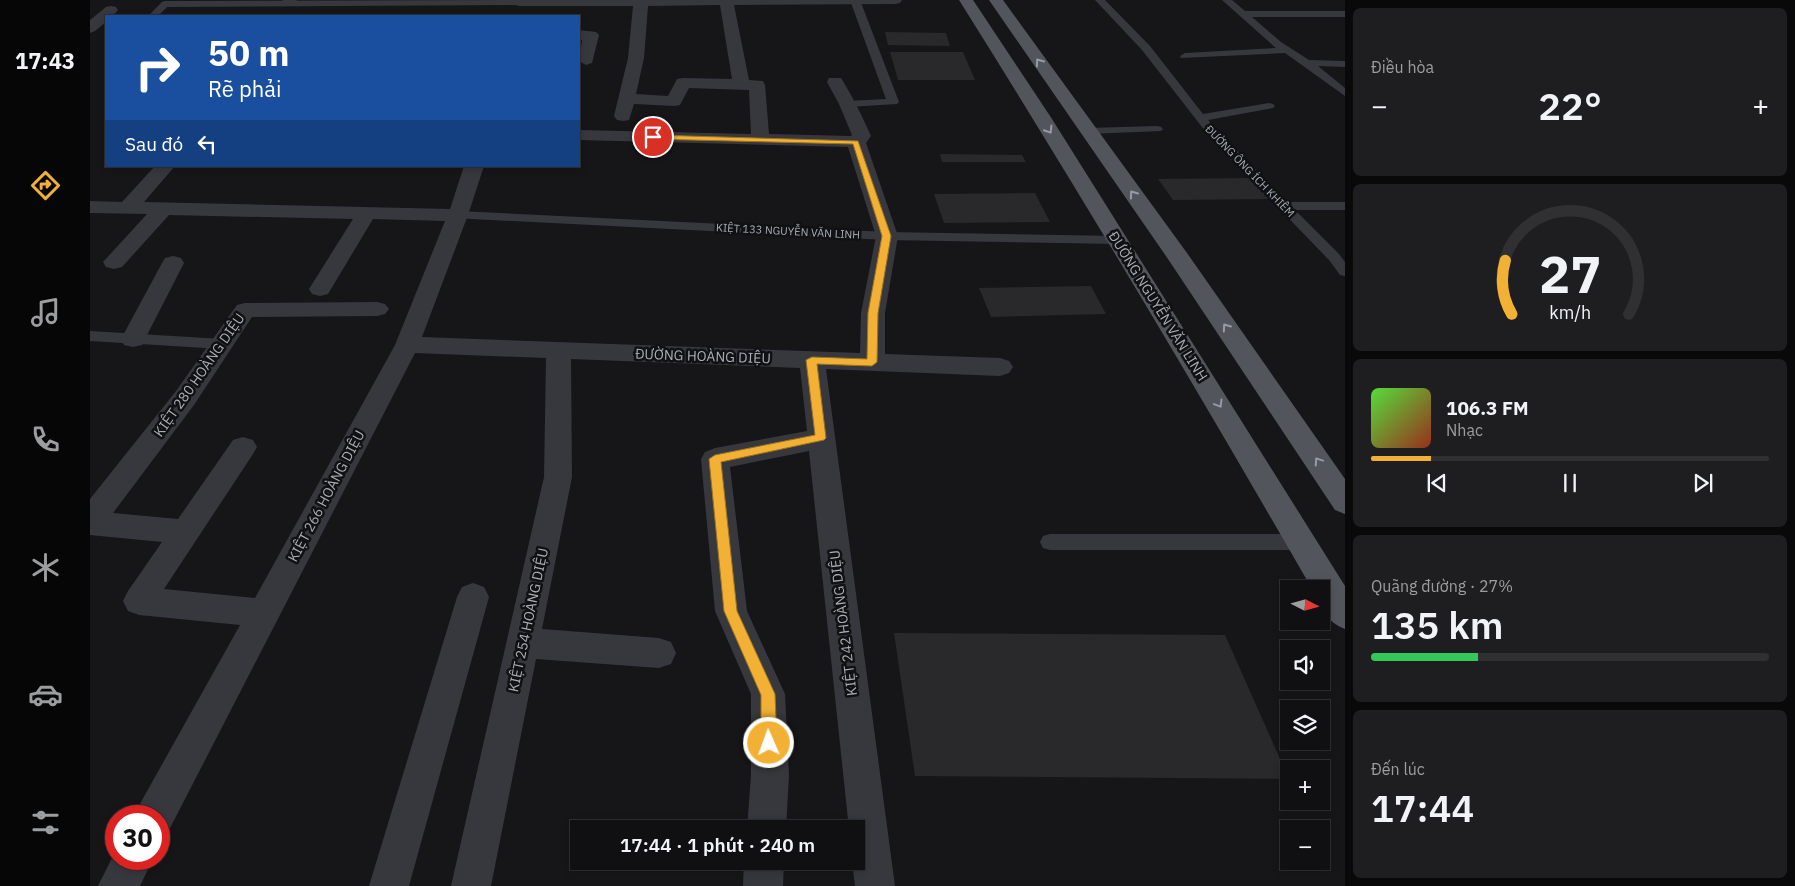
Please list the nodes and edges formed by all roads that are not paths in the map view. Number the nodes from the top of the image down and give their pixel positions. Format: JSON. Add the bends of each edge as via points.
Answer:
{"nodes":[{"id":1,"x":707,"y":0,"type":"edge"},
{"id":2,"x":753,"y":0,"type":"edge"},
{"id":3,"x":895,"y":0,"type":"edge"},
{"id":4,"x":966,"y":0,"type":"edge"},
{"id":5,"x":996,"y":0,"type":"edge"},
{"id":6,"x":1100,"y":0,"type":"edge"},
{"id":7,"x":1228,"y":0,"type":"edge"},
{"id":8,"x":641,"y":1,"type":"junction"},
{"id":9,"x":726,"y":1,"type":"edge"},
{"id":10,"x":824,"y":1,"type":"edge"},
{"id":11,"x":856,"y":1,"type":"edge"},
{"id":12,"x":289,"y":2,"type":"edge"},
{"id":13,"x":519,"y":6,"type":"edge"},
{"id":14,"x":111,"y":10,"type":"dead end"},
{"id":15,"x":1243,"y":14,"type":"junction"},
{"id":16,"x":1345,"y":14,"type":"edge"},
{"id":17,"x":105,"y":15,"type":"edge"},
{"id":18,"x":105,"y":15,"type":"edge"},
{"id":19,"x":155,"y":15,"type":"edge"},
{"id":20,"x":90,"y":28,"type":"edge"},
{"id":21,"x":580,"y":35,"type":"edge"},
{"id":22,"x":1287,"y":50,"type":"junction"},
{"id":23,"x":1184,"y":56,"type":"dead end"},
{"id":24,"x":586,"y":60,"type":"dead end"},
{"id":25,"x":1307,"y":63,"type":"junction"},
{"id":26,"x":1345,"y":64,"type":"edge"},
{"id":27,"x":835,"y":82,"type":"dead end"},
{"id":28,"x":741,"y":84,"type":"junction"},
{"id":29,"x":1345,"y":94,"type":"edge"},
{"id":30,"x":628,"y":99,"type":"junction"},
{"id":31,"x":848,"y":104,"type":"junction"},
{"id":32,"x":1269,"y":106,"type":"dead end"},
{"id":33,"x":1200,"y":118,"type":"junction"},
{"id":34,"x":1157,"y":129,"type":"dead end"},
{"id":35,"x":1088,"y":131,"type":"junction"},
{"id":36,"x":580,"y":135,"type":"edge"},
{"id":37,"x":617,"y":136,"type":"junction"},
{"id":38,"x":760,"y":140,"type":"junction"},
{"id":39,"x":856,"y":142,"type":"junction"},
{"id":40,"x":165,"y":167,"type":"edge"},
{"id":41,"x":474,"y":167,"type":"edge"},
{"id":42,"x":1284,"y":206,"type":"junction"},
{"id":43,"x":1345,"y":206,"type":"edge"},
{"id":44,"x":90,"y":207,"type":"edge"},
{"id":45,"x":127,"y":208,"type":"junction"},
{"id":46,"x":163,"y":208,"type":"junction"},
{"id":47,"x":367,"y":213,"type":"junction"},
{"id":48,"x":458,"y":215,"type":"junction"},
{"id":49,"x":887,"y":236,"type":"junction"},
{"id":50,"x":1146,"y":254,"type":"junction"},
{"id":51,"x":114,"y":262,"type":"dead end"},
{"id":52,"x":173,"y":263,"type":"dead end"},
{"id":53,"x":1345,"y":272,"type":"edge"},
{"id":54,"x":320,"y":289,"type":"dead end"},
{"id":55,"x":377,"y":309,"type":"dead end"},
{"id":56,"x":90,"y":336,"type":"edge"},
{"id":57,"x":133,"y":338,"type":"junction"},
{"id":58,"x":222,"y":344,"type":"junction"},
{"id":59,"x":407,"y":345,"type":"junction"},
{"id":60,"x":559,"y":350,"type":"junction"},
{"id":61,"x":812,"y":360,"type":"junction"},
{"id":62,"x":872,"y":362,"type":"junction"},
{"id":63,"x":1000,"y":367,"type":"dead end"},
{"id":64,"x":820,"y":438,"type":"junction"},
{"id":65,"x":243,"y":447,"type":"dead end"},
{"id":66,"x":1345,"y":502,"type":"edge"},
{"id":67,"x":90,"y":522,"type":"edge"},
{"id":68,"x":186,"y":532,"type":"junction"},
{"id":69,"x":1050,"y":542,"type":"dead end"},
{"id":70,"x":1304,"y":542,"type":"junction"},
{"id":71,"x":473,"y":597,"type":"dead end"},
{"id":72,"x":264,"y":613,"type":"junction"},
{"id":73,"x":1345,"y":614,"type":"edge"},
{"id":74,"x":523,"y":643,"type":"junction"},
{"id":75,"x":659,"y":653,"type":"dead end"},
{"id":76,"x":161,"y":805,"type":"edge"},
{"id":77,"x":767,"y":820,"type":"edge"},
{"id":78,"x":127,"y":870,"type":"edge"},
{"id":79,"x":764,"y":870,"type":"edge"},
{"id":80,"x":118,"y":886,"type":"edge"},
{"id":81,"x":389,"y":886,"type":"edge"},
{"id":82,"x":471,"y":886,"type":"edge"},
{"id":83,"x":763,"y":886,"type":"edge"},
{"id":84,"x":875,"y":886,"type":"edge"}],
"edges":[{"from":1,"to":8,"type":"street"},
{"from":1,"to":9,"type":"street"},
{"from":2,"to":9,"type":"street"},
{"from":2,"to":10,"type":"street"},
{"from":3,"to":11,"type":"street"},
{"from":4,"to":50,"type":"main road","name":"ĐƯỜNG NGUYỄN VĂN LINH","one_way":true},
{"from":35,"to":5,"type":"main road","name":"ĐƯỜNG NGUYỄN VĂN LINH","one_way":true},
{"from":6,"to":33,"type":"lane","name":"ĐƯỜNG ÔNG ÍCH KHIÊM","via":[[1146,48]]},
{"from":7,"to":15,"type":"lane"},
{"from":8,"to":13,"type":"street"},
{"from":8,"to":30,"type":"street","via":[[636,58]]},
{"from":9,"to":28,"type":"street"},
{"from":10,"to":11,"type":"street"},
{"from":11,"to":31,"type":"lane","via":[[893,102]]},
{"from":12,"to":13,"type":"lane"},
{"from":12,"to":19,"type":"lane","via":[[165,4]]},
{"from":14,"to":18,"type":"street"},
{"from":15,"to":16,"type":"lane"},
{"from":15,"to":22,"type":"lane"},
{"from":17,"to":20,"type":"street"},
{"from":21,"to":24,"type":"street","via":[[592,35]]},
{"from":22,"to":23,"type":"lane"},
{"from":22,"to":25,"type":"lane"},
{"from":25,"to":26,"type":"lane"},
{"from":25,"to":29,"type":"lane"},
{"from":27,"to":31,"type":"street"},
{"from":28,"to":30,"type":"street","via":[[683,83],[674,101]]},
{"from":28,"to":38,"type":"street","via":[[757,85]]},
{"from":30,"to":37,"type":"street"},
{"from":31,"to":39,"type":"street","via":[[862,136]]},
{"from":32,"to":33,"type":"lane"},
{"from":33,"to":42,"type":"lane","name":"ĐƯỜNG ÔNG ÍCH KHIÊM"},
{"from":34,"to":35,"type":"lane"},
{"from":50,"to":35,"type":"main road","name":"ĐƯỜNG NGUYỄN VĂN LINH","one_way":true},
{"from":36,"to":37,"type":"street"},
{"from":37,"to":38,"type":"street"},
{"from":38,"to":39,"type":"street"},
{"from":39,"to":49,"type":"street"},
{"from":40,"to":45,"type":"street"},
{"from":41,"to":48,"type":"street","name":"KIỆT 266 HOÀNG DIỆU"},
{"from":42,"to":43,"type":"lane"},
{"from":42,"to":53,"type":"lane","name":"ĐƯỜNG ÔNG ÍCH KHIÊM"},
{"from":44,"to":45,"type":"street"},
{"from":45,"to":46,"type":"street"},
{"from":46,"to":47,"type":"street"},
{"from":46,"to":51,"type":"street"},
{"from":47,"to":48,"type":"street"},
{"from":47,"to":54,"type":"street"},
{"from":48,"to":49,"type":"lane","name":"KIỆT 133 NGUYỄN VĂN LINH"},
{"from":48,"to":59,"type":"street","name":"KIỆT 266 HOÀNG DIỆU"},
{"from":49,"to":50,"type":"lane","name":"KIỆT 133 NGUYỄN VĂN LINH"},
{"from":49,"to":62,"type":"street","via":[[873,313]]},
{"from":66,"to":50,"type":"main road","name":"ĐƯỜNG NGUYỄN VĂN LINH","one_way":true},
{"from":50,"to":70,"type":"main road","name":"ĐƯỜNG NGUYỄN VĂN LINH","one_way":true},
{"from":52,"to":57,"type":"street"},
{"from":55,"to":58,"type":"street","name":"KIỆT 280 HOÀNG DIỆU","via":[[245,310]]},
{"from":56,"to":57,"type":"lane"},
{"from":57,"to":58,"type":"lane"},
{"from":58,"to":67,"type":"street","name":"KIỆT 280 HOÀNG DIỆU"},
{"from":59,"to":60,"type":"street","name":"ĐƯỜNG HOÀNG DIỆU"},
{"from":59,"to":72,"type":"street","name":"KIỆT 266 HOÀNG DIỆU"},
{"from":60,"to":61,"type":"street","name":"ĐƯỜNG HOÀNG DIỆU"},
{"from":60,"to":74,"type":"street","name":"KIỆT 254 HOÀNG DIỆU","via":[[558,477]]},
{"from":61,"to":62,"type":"street","name":"ĐƯỜNG HOÀNG DIỆU"},
{"from":61,"to":64,"type":"street","name":"KIỆT 242 HOÀNG DIỆU"},
{"from":62,"to":63,"type":"street","name":"ĐƯỜNG HOÀNG DIỆU"},
{"from":64,"to":77,"type":"street","via":[[715,459],[731,611],[768,694],[770,776]]},
{"from":64,"to":84,"type":"street","name":"KIỆT 242 HOÀNG DIỆU"},
{"from":65,"to":68,"type":"street"},
{"from":67,"to":68,"type":"street"},
{"from":68,"to":72,"type":"street","via":[[139,601]]},
{"from":69,"to":70,"type":"lane"},
{"from":70,"to":73,"type":"main road","name":"ĐƯỜNG NGUYỄN VĂN LINH"},
{"from":71,"to":81,"type":"street"},
{"from":72,"to":76,"type":"street","name":"KIỆT 266 HOÀNG DIỆU"},
{"from":74,"to":75,"type":"street"},
{"from":74,"to":82,"type":"street","name":"KIỆT 254 HOÀNG DIỆU"},
{"from":78,"to":80,"type":"street"},
{"from":79,"to":83,"type":"street"}]}
